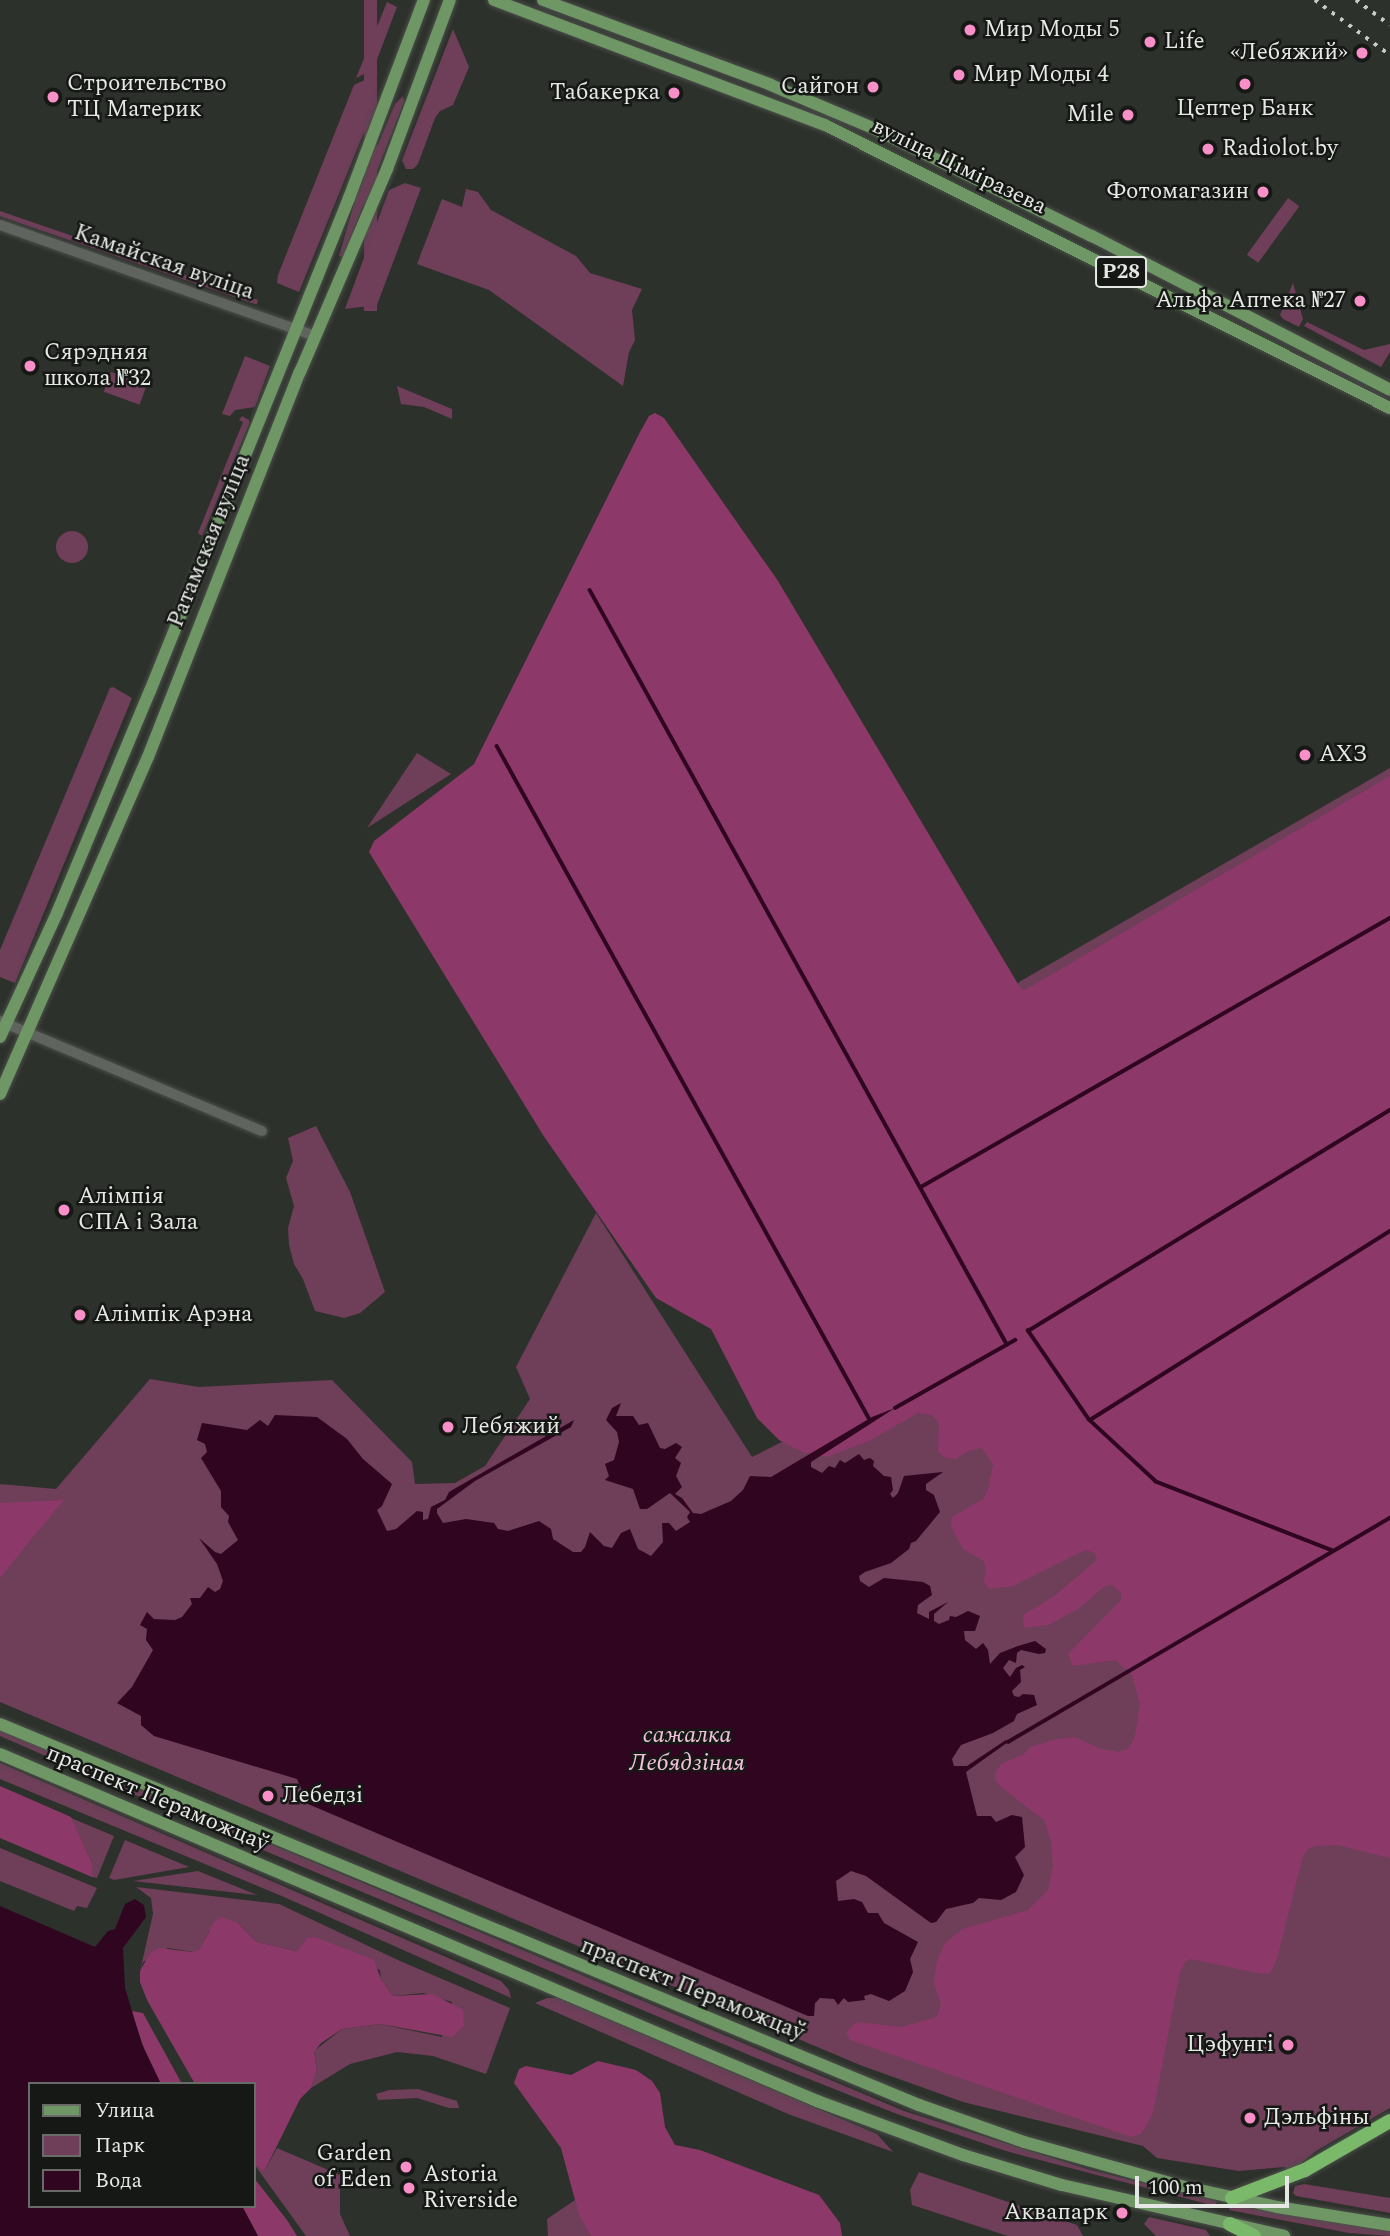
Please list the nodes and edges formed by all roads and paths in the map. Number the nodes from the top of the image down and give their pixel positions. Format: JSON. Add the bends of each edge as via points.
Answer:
{"nodes":[{"id":1,"x":424,"y":0,"type":"edge"},
{"id":2,"x":450,"y":0,"type":"edge"},
{"id":3,"x":494,"y":0,"type":"edge"},
{"id":4,"x":543,"y":0,"type":"edge"},
{"id":5,"x":0,"y":225,"type":"edge"},
{"id":6,"x":296,"y":330,"type":"junction"},
{"id":7,"x":315,"y":336,"type":"junction"},
{"id":8,"x":1390,"y":390,"type":"edge"},
{"id":9,"x":1390,"y":408,"type":"edge"},
{"id":10,"x":3,"y":1022,"type":"edge"},
{"id":11,"x":29,"y":1032,"type":"junction"},
{"id":12,"x":0,"y":1037,"type":"edge"},
{"id":13,"x":0,"y":1094,"type":"edge"},
{"id":14,"x":262,"y":1131,"type":"dead end"},
{"id":15,"x":0,"y":1724,"type":"edge"},
{"id":16,"x":0,"y":1754,"type":"edge"},
{"id":17,"x":1390,"y":2121,"type":"edge"},
{"id":18,"x":1232,"y":2198,"type":"junction"},
{"id":19,"x":1230,"y":2224,"type":"junction"},
{"id":20,"x":1390,"y":2225,"type":"edge"},
{"id":21,"x":1254,"y":2236,"type":"edge"},
{"id":22,"x":1284,"y":2236,"type":"edge"}],
"edges":[{"from":1,"to":6,"type":"main road","name":"Ратамская вуліца"},
{"from":2,"to":7,"type":"main road","name":"Ратамская вуліца","via":[[387,169]]},
{"from":3,"to":9,"type":"main road","name":"вуліца Ціміразева","number":"Р28","via":[[824,125]]},
{"from":4,"to":8,"type":"main road","name":"вуліца Ціміразева","number":"Р28","via":[[873,128]]},
{"from":5,"to":6,"type":"street","name":"Камайская вуліца"},
{"from":6,"to":7,"type":"street","name":"Камайская вуліца"},
{"from":6,"to":10,"type":"main road","name":"Ратамская вуліца","via":[[90,835]]},
{"from":7,"to":11,"type":"main road","name":"Ратамская вуліца","via":[[148,757]]},
{"from":10,"to":11,"type":"street"},
{"from":10,"to":12,"type":"main road","name":"Ратамская вуліца"},
{"from":11,"to":13,"type":"main road","name":"Ратамская вуліца"},
{"from":11,"to":14,"type":"street"},
{"from":15,"to":18,"type":"main road","name":"праспект Пераможцаў","via":[[919,2105],[1024,2142]]},
{"from":16,"to":19,"type":"main road","name":"праспект Пераможцаў","via":[[817,2101],[963,2155],[1062,2185]]},
{"from":17,"to":18,"type":"highway","via":[[1305,2170]]},
{"from":18,"to":20,"type":"main road","name":"праспект Пераможцаў"},
{"from":19,"to":21,"type":"highway"},
{"from":19,"to":22,"type":"main road","name":"праспект Пераможцаў"}]}
